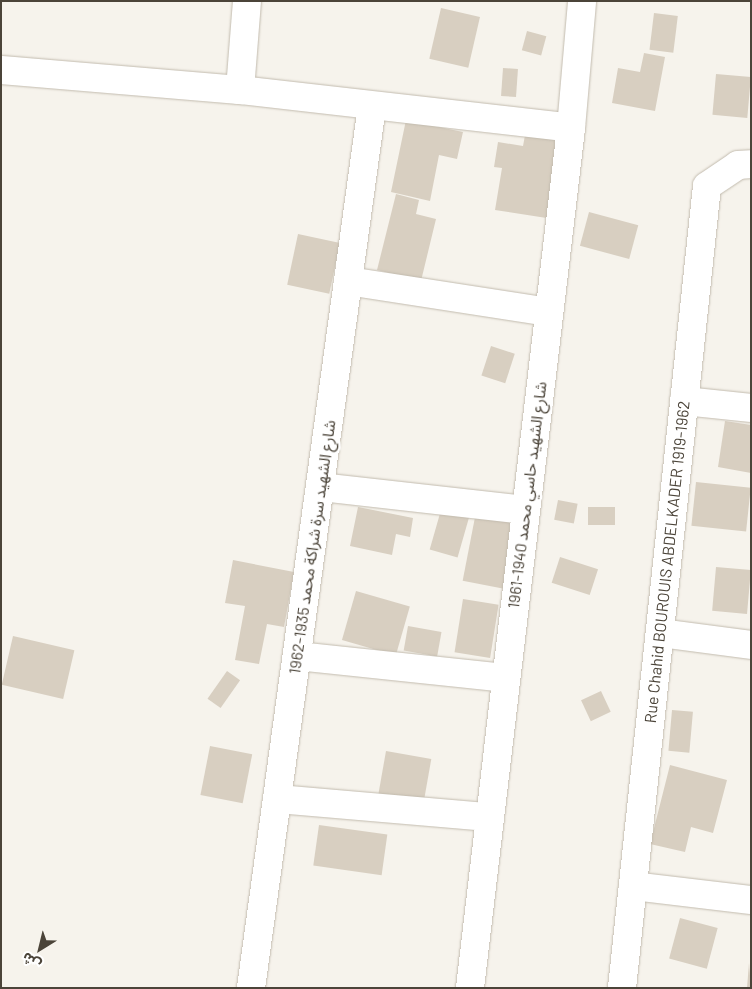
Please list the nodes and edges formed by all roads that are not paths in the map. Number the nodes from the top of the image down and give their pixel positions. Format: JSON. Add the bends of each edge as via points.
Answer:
{"nodes":[{"id":1,"x":247,"y":1,"type":"edge"},
{"id":2,"x":582,"y":1,"type":"edge"},
{"id":3,"x":1,"y":70,"type":"edge"},
{"id":4,"x":240,"y":90,"type":"junction"},
{"id":5,"x":372,"y":106,"type":"junction"},
{"id":6,"x":571,"y":128,"type":"junction"},
{"id":7,"x":751,"y":164,"type":"edge"},
{"id":8,"x":348,"y":281,"type":"junction"},
{"id":9,"x":549,"y":312,"type":"junction"},
{"id":10,"x":684,"y":401,"type":"junction"},
{"id":11,"x":751,"y":408,"type":"edge"},
{"id":12,"x":320,"y":487,"type":"junction"},
{"id":13,"x":525,"y":510,"type":"junction"},
{"id":14,"x":660,"y":633,"type":"junction"},
{"id":15,"x":751,"y":645,"type":"edge"},
{"id":16,"x":297,"y":656,"type":"junction"},
{"id":17,"x":506,"y":678,"type":"junction"},
{"id":18,"x":277,"y":798,"type":"junction"},
{"id":19,"x":489,"y":817,"type":"junction"},
{"id":20,"x":633,"y":886,"type":"junction"},
{"id":21,"x":751,"y":900,"type":"edge"},
{"id":22,"x":251,"y":988,"type":"edge"},
{"id":23,"x":470,"y":988,"type":"edge"},
{"id":24,"x":622,"y":988,"type":"edge"}],
"edges":[{"from":1,"to":4,"type":"street"},
{"from":2,"to":6,"type":"street","name":"شارع الشهيد حاسي محمد 1940-1961"},
{"from":3,"to":4,"type":"street"},
{"from":4,"to":5,"type":"street"},
{"from":5,"to":6,"type":"street"},
{"from":5,"to":8,"type":"street","name":"شارع الشهيد سرة شراكة محمد 1935-1962"},
{"from":6,"to":9,"type":"street","name":"شارع الشهيد حاسي محمد 1940-1961"},
{"from":7,"to":10,"type":"street","name":"Rue Chahid BOUROUIS ABDELKADER 1919-1962","via":[[738,165],[707,186]]},
{"from":8,"to":9,"type":"street"},
{"from":8,"to":12,"type":"street","name":"شارع الشهيد سرة شراكة محمد 1935-1962"},
{"from":9,"to":13,"type":"street","name":"شارع الشهيد حاسي محمد 1940-1961"},
{"from":10,"to":11,"type":"street"},
{"from":10,"to":14,"type":"street","name":"Rue Chahid BOUROUIS ABDELKADER 1919-1962"},
{"from":12,"to":13,"type":"street"},
{"from":12,"to":16,"type":"street","name":"شارع الشهيد سرة شراكة محمد 1935-1962"},
{"from":13,"to":17,"type":"street","name":"شارع الشهيد حاسي محمد 1940-1961"},
{"from":14,"to":15,"type":"street"},
{"from":14,"to":20,"type":"street","name":"Rue Chahid BOUROUIS ABDELKADER 1919-1962"},
{"from":16,"to":17,"type":"street"},
{"from":16,"to":18,"type":"street","name":"شارع الشهيد سرة شراكة محمد 1935-1962"},
{"from":17,"to":19,"type":"street","name":"شارع الشهيد حاسي محمد 1940-1961"},
{"from":18,"to":19,"type":"street"},
{"from":18,"to":22,"type":"street","name":"شارع الشهيد سرة شراكة محمد 1935-1962"},
{"from":19,"to":23,"type":"street","name":"شارع الشهيد حاسي محمد 1940-1961"},
{"from":20,"to":21,"type":"street"},
{"from":20,"to":24,"type":"street","name":"Rue Chahid BOUROUIS ABDELKADER 1919-1962"}]}
